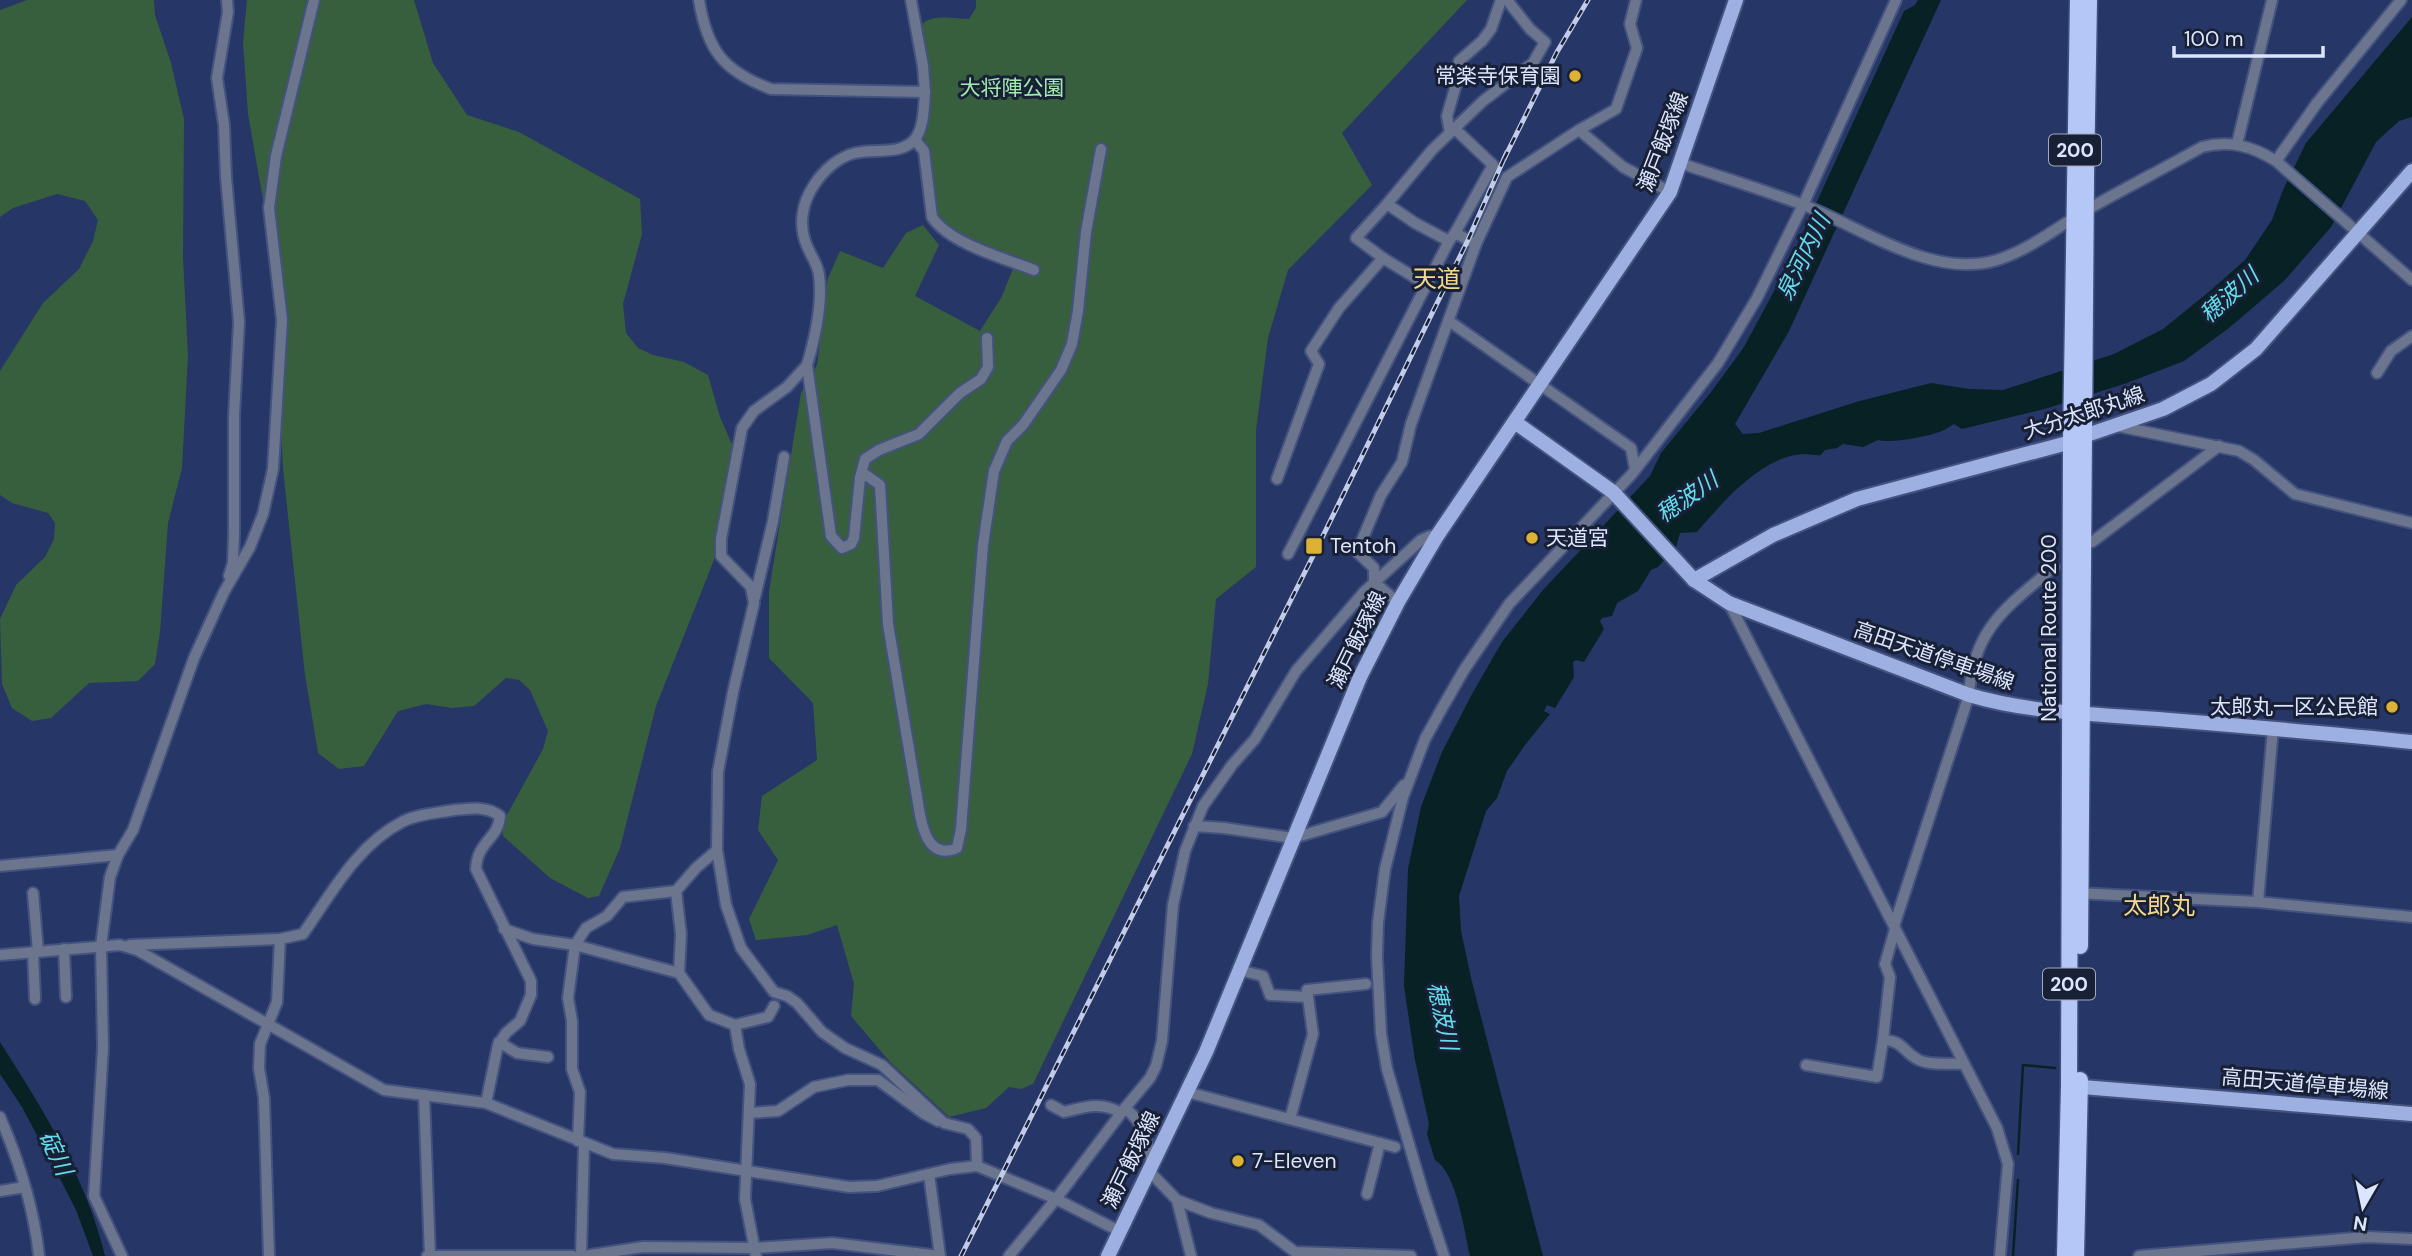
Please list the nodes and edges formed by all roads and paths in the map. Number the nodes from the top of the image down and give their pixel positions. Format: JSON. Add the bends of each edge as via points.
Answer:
{"nodes":[{"id":1,"x":227,"y":0,"type":"edge"},
{"id":2,"x":314,"y":0,"type":"edge"},
{"id":3,"x":699,"y":0,"type":"edge"},
{"id":4,"x":911,"y":0,"type":"edge"},
{"id":5,"x":1501,"y":0,"type":"edge"},
{"id":6,"x":1507,"y":0,"type":"edge"},
{"id":7,"x":1636,"y":0,"type":"edge"},
{"id":8,"x":1736,"y":0,"type":"edge"},
{"id":9,"x":1896,"y":0,"type":"edge"},
{"id":10,"x":2078,"y":0,"type":"edge"},
{"id":11,"x":2089,"y":0,"type":"edge"},
{"id":12,"x":2272,"y":0,"type":"edge"},
{"id":13,"x":2401,"y":0,"type":"edge"},
{"id":14,"x":925,"y":92,"type":"junction"},
{"id":15,"x":1579,"y":130,"type":"junction"},
{"id":16,"x":1452,"y":131,"type":"junction"},
{"id":17,"x":915,"y":140,"type":"junction"},
{"id":18,"x":2237,"y":144,"type":"junction"},
{"id":19,"x":1101,"y":149,"type":"dead end"},
{"id":20,"x":2276,"y":161,"type":"junction"},
{"id":21,"x":1680,"y":163,"type":"junction"},
{"id":22,"x":2412,"y":171,"type":"edge"},
{"id":23,"x":1670,"y":192,"type":"junction"},
{"id":24,"x":1387,"y":204,"type":"junction"},
{"id":25,"x":1803,"y":205,"type":"junction"},
{"id":26,"x":2079,"y":214,"type":"junction"},
{"id":27,"x":2356,"y":230,"type":"junction"},
{"id":28,"x":1452,"y":237,"type":"junction"},
{"id":29,"x":1476,"y":244,"type":"junction"},
{"id":30,"x":1383,"y":258,"type":"junction"},
{"id":31,"x":1034,"y":270,"type":"dead end"},
{"id":32,"x":2412,"y":280,"type":"edge"},
{"id":33,"x":1427,"y":285,"type":"junction"},
{"id":34,"x":1449,"y":321,"type":"junction"},
{"id":35,"x":2412,"y":336,"type":"edge"},
{"id":36,"x":987,"y":338,"type":"dead end"},
{"id":37,"x":807,"y":365,"type":"junction"},
{"id":38,"x":2377,"y":373,"type":"dead end"},
{"id":39,"x":1540,"y":386,"type":"junction"},
{"id":40,"x":1516,"y":423,"type":"junction"},
{"id":41,"x":2117,"y":426,"type":"junction"},
{"id":42,"x":2078,"y":433,"type":"junction"},
{"id":43,"x":2219,"y":446,"type":"junction"},
{"id":44,"x":784,"y":457,"type":"dead end"},
{"id":45,"x":1635,"y":469,"type":"junction"},
{"id":46,"x":860,"y":478,"type":"junction"},
{"id":47,"x":1277,"y":479,"type":"dead end"},
{"id":48,"x":1615,"y":494,"type":"junction"},
{"id":49,"x":2412,"y":523,"type":"edge"},
{"id":50,"x":1437,"y":536,"type":"junction"},
{"id":51,"x":2092,"y":541,"type":"dead end"},
{"id":52,"x":1288,"y":554,"type":"dead end"},
{"id":53,"x":2054,"y":567,"type":"dead end"},
{"id":54,"x":1692,"y":578,"type":"junction"},
{"id":55,"x":1374,"y":582,"type":"junction"},
{"id":56,"x":224,"y":592,"type":"junction"},
{"id":57,"x":1398,"y":602,"type":"junction"},
{"id":58,"x":754,"y":603,"type":"junction"},
{"id":59,"x":1729,"y":603,"type":"junction"},
{"id":60,"x":1969,"y":695,"type":"junction"},
{"id":61,"x":2076,"y":713,"type":"junction"},
{"id":62,"x":2273,"y":728,"type":"junction"},
{"id":63,"x":2412,"y":742,"type":"edge"},
{"id":64,"x":1412,"y":774,"type":"junction"},
{"id":65,"x":1194,"y":826,"type":"junction"},
{"id":66,"x":1293,"y":838,"type":"junction"},
{"id":67,"x":717,"y":850,"type":"junction"},
{"id":68,"x":118,"y":855,"type":"junction"},
{"id":69,"x":0,"y":866,"type":"edge"},
{"id":70,"x":676,"y":891,"type":"junction"},
{"id":71,"x":33,"y":893,"type":"dead end"},
{"id":72,"x":2075,"y":893,"type":"junction"},
{"id":73,"x":2258,"y":902,"type":"junction"},
{"id":74,"x":2412,"y":917,"type":"edge"},
{"id":75,"x":1894,"y":927,"type":"junction"},
{"id":76,"x":504,"y":929,"type":"junction"},
{"id":77,"x":281,"y":939,"type":"junction"},
{"id":78,"x":120,"y":945,"type":"junction"},
{"id":79,"x":575,"y":945,"type":"junction"},
{"id":80,"x":101,"y":946,"type":"junction"},
{"id":81,"x":64,"y":949,"type":"junction"},
{"id":82,"x":36,"y":951,"type":"junction"},
{"id":83,"x":0,"y":955,"type":"edge"},
{"id":84,"x":1239,"y":970,"type":"junction"},
{"id":85,"x":679,"y":973,"type":"junction"},
{"id":86,"x":1366,"y":984,"type":"dead end"},
{"id":87,"x":66,"y":997,"type":"dead end"},
{"id":88,"x":1308,"y":997,"type":"junction"},
{"id":89,"x":35,"y":999,"type":"dead end"},
{"id":90,"x":774,"y":1006,"type":"dead end"},
{"id":91,"x":269,"y":1024,"type":"junction"},
{"id":92,"x":734,"y":1025,"type":"junction"},
{"id":93,"x":1883,"y":1040,"type":"junction"},
{"id":94,"x":499,"y":1042,"type":"junction"},
{"id":95,"x":548,"y":1057,"type":"dead end"},
{"id":96,"x":1964,"y":1063,"type":"junction"},
{"id":97,"x":1806,"y":1065,"type":"dead end"},
{"id":98,"x":2074,"y":1086,"type":"junction"},
{"id":99,"x":1187,"y":1092,"type":"junction"},
{"id":100,"x":424,"y":1096,"type":"junction"},
{"id":101,"x":485,"y":1103,"type":"junction"},
{"id":102,"x":1051,"y":1105,"type":"dead end"},
{"id":103,"x":1123,"y":1110,"type":"junction"},
{"id":104,"x":750,"y":1113,"type":"junction"},
{"id":105,"x":2412,"y":1114,"type":"edge"},
{"id":106,"x":0,"y":1117,"type":"edge"},
{"id":107,"x":1290,"y":1119,"type":"junction"},
{"id":108,"x":944,"y":1123,"type":"junction"},
{"id":109,"x":581,"y":1143,"type":"junction"},
{"id":110,"x":1380,"y":1143,"type":"junction"},
{"id":111,"x":1395,"y":1147,"type":"dead end"},
{"id":112,"x":978,"y":1166,"type":"junction"},
{"id":113,"x":1151,"y":1168,"type":"junction"},
{"id":114,"x":747,"y":1170,"type":"junction"},
{"id":115,"x":929,"y":1174,"type":"junction"},
{"id":116,"x":25,"y":1187,"type":"junction"},
{"id":117,"x":0,"y":1191,"type":"edge"},
{"id":118,"x":1367,"y":1194,"type":"dead end"},
{"id":119,"x":1056,"y":1199,"type":"junction"},
{"id":120,"x":1177,"y":1200,"type":"junction"},
{"id":121,"x":1119,"y":1231,"type":"junction"},
{"id":122,"x":2412,"y":1239,"type":"edge"},
{"id":123,"x":832,"y":1243,"type":"junction"},
{"id":124,"x":689,"y":1252,"type":"edge"},
{"id":125,"x":755,"y":1252,"type":"edge"},
{"id":126,"x":1301,"y":1254,"type":"edge"},
{"id":127,"x":1371,"y":1255,"type":"edge"},
{"id":128,"x":39,"y":1256,"type":"edge"},
{"id":129,"x":122,"y":1256,"type":"edge"},
{"id":130,"x":269,"y":1256,"type":"edge"},
{"id":131,"x":429,"y":1256,"type":"edge"},
{"id":132,"x":570,"y":1256,"type":"edge"},
{"id":133,"x":582,"y":1256,"type":"edge"},
{"id":134,"x":831,"y":1256,"type":"edge"},
{"id":135,"x":1009,"y":1256,"type":"edge"},
{"id":136,"x":1108,"y":1256,"type":"edge"},
{"id":137,"x":1191,"y":1256,"type":"edge"},
{"id":138,"x":1411,"y":1256,"type":"edge"},
{"id":139,"x":1444,"y":1256,"type":"edge"},
{"id":140,"x":2000,"y":1256,"type":"edge"},
{"id":141,"x":2065,"y":1256,"type":"edge"},
{"id":142,"x":2077,"y":1256,"type":"edge"},
{"id":143,"x":2139,"y":1256,"type":"edge"}],
"edges":[{"from":1,"to":56,"type":"street","via":[[217,78],[239,322],[233,564]]},
{"from":2,"to":56,"type":"street","via":[[275,156],[269,208],[282,320],[273,469],[250,547]]},
{"from":3,"to":14,"type":"street","via":[[711,44],[730,69],[751,81],[771,89]]},
{"from":4,"to":14,"type":"street"},
{"from":5,"to":16,"type":"street","via":[[1491,29],[1459,61],[1447,116]]},
{"from":6,"to":16,"type":"street","via":[[1545,42],[1533,63]]},
{"from":7,"to":15,"type":"street","via":[[1630,24],[1637,48],[1616,109]]},
{"from":8,"to":21,"type":"main road","name":"瀬戸飯塚線"},
{"from":9,"to":25,"type":"street"},
{"from":10,"to":26,"type":"highway","name":"National Route 200","number":"200"},
{"from":11,"to":26,"type":"highway","name":"National Route 200","number":"200"},
{"from":12,"to":18,"type":"street"},
{"from":13,"to":20,"type":"street"},
{"from":14,"to":17,"type":"street"},
{"from":15,"to":23,"type":"street","via":[[1623,167]]},
{"from":15,"to":29,"type":"street","via":[[1507,177]]},
{"from":16,"to":24,"type":"street"},
{"from":16,"to":28,"type":"street","via":[[1493,165]]},
{"from":17,"to":31,"type":"street","via":[[924,151],[932,217],[938,226]]},
{"from":17,"to":37,"type":"street","via":[[904,147],[845,156],[832,164],[806,199],[802,220],[806,244],[819,272],[814,342]]},
{"from":18,"to":20,"type":"street"},
{"from":18,"to":26,"type":"street","via":[[2202,147]]},
{"from":19,"to":46,"type":"street","via":[[1072,344],[1061,370],[1007,441],[994,471],[961,828],[957,848],[948,852],[936,849],[923,834],[888,624],[880,485],[866,475]]},
{"from":20,"to":27,"type":"street"},
{"from":21,"to":23,"type":"main road","name":"瀬戸飯塚線"},
{"from":21,"to":25,"type":"street"},
{"from":22,"to":27,"type":"main road","name":"大分太郎丸線"},
{"from":23,"to":39,"type":"main road","name":"瀬戸飯塚線"},
{"from":24,"to":28,"type":"street","via":[[1415,223]]},
{"from":24,"to":30,"type":"street","via":[[1356,238]]},
{"from":25,"to":26,"type":"street","via":[[1921,257],[1972,264],[1996,260],[2044,238]]},
{"from":25,"to":45,"type":"street","via":[[1757,298],[1718,363]]},
{"from":26,"to":42,"type":"highway","name":"National Route 200","number":"200"},
{"from":27,"to":32,"type":"street"},
{"from":27,"to":41,"type":"main road","name":"大分太郎丸線","via":[[2256,349],[2211,384],[2164,409]]},
{"from":28,"to":29,"type":"street"},
{"from":28,"to":33,"type":"street"},
{"from":29,"to":34,"type":"street"},
{"from":30,"to":33,"type":"street"},
{"from":30,"to":47,"type":"street","via":[[1339,308],[1311,351],[1319,363]]},
{"from":33,"to":52,"type":"street"},
{"from":34,"to":39,"type":"street"},
{"from":34,"to":55,"type":"street","via":[[1411,424],[1402,463],[1381,495],[1357,552],[1374,568]]},
{"from":35,"to":38,"type":"street","via":[[2391,351]]},
{"from":36,"to":46,"type":"street","via":[[988,367],[981,379],[919,434],[865,459]]},
{"from":37,"to":46,"type":"street","via":[[831,536],[842,548],[854,538]]},
{"from":37,"to":58,"type":"street","via":[[787,387],[754,411],[742,428],[721,556],[751,587]]},
{"from":39,"to":40,"type":"main road","name":"瀬戸飯塚線"},
{"from":39,"to":45,"type":"street","via":[[1631,448]]},
{"from":40,"to":48,"type":"main road","name":"高田天道停車場線"},
{"from":40,"to":50,"type":"main road","name":"瀬戸飯塚線"},
{"from":41,"to":42,"type":"main road","name":"大分太郎丸線"},
{"from":41,"to":43,"type":"street"},
{"from":42,"to":54,"type":"main road","name":"大分太郎丸線","via":[[1857,499],[1773,535]]},
{"from":42,"to":61,"type":"highway","name":"National Route 200","number":"200"},
{"from":43,"to":49,"type":"street","via":[[2254,460],[2295,494]]},
{"from":43,"to":51,"type":"street"},
{"from":44,"to":58,"type":"street"},
{"from":45,"to":48,"type":"street"},
{"from":48,"to":54,"type":"main road","name":"高田天道停車場線"},
{"from":48,"to":64,"type":"street","via":[[1509,604],[1440,710]]},
{"from":50,"to":55,"type":"street","via":[[1421,540]]},
{"from":50,"to":57,"type":"main road","name":"瀬戸飯塚線"},
{"from":53,"to":60,"type":"street","via":[[1988,628]]},
{"from":54,"to":59,"type":"main road","name":"高田天道停車場線"},
{"from":55,"to":57,"type":"street"},
{"from":55,"to":65,"type":"street","via":[[1296,671],[1255,739],[1211,793]]},
{"from":56,"to":68,"type":"street","via":[[194,658],[133,830]]},
{"from":57,"to":66,"type":"main road","name":"瀬戸飯塚線","via":[[1360,677]]},
{"from":58,"to":67,"type":"street","via":[[718,772]]},
{"from":59,"to":60,"type":"main road","name":"高田天道停車場線"},
{"from":59,"to":75,"type":"street"},
{"from":60,"to":61,"type":"main road","name":"高田天道停車場線","via":[[2002,705]]},
{"from":60,"to":75,"type":"street"},
{"from":61,"to":62,"type":"main road","name":"高田天道停車場線"},
{"from":61,"to":72,"type":"highway","name":"National Route 200","number":"200"},
{"from":62,"to":63,"type":"main road","name":"高田天道停車場線"},
{"from":62,"to":73,"type":"street"},
{"from":64,"to":66,"type":"street","via":[[1382,812]]},
{"from":64,"to":139,"type":"street","via":[[1385,869],[1378,922],[1381,1034],[1387,1069]]},
{"from":65,"to":66,"type":"street"},
{"from":65,"to":103,"type":"street","via":[[1173,905],[1156,1066]]},
{"from":66,"to":84,"type":"main road","name":"瀬戸飯塚線"},
{"from":67,"to":70,"type":"street"},
{"from":67,"to":108,"type":"street","via":[[726,905],[741,948],[774,992],[797,1003],[822,1032],[845,1048],[882,1065]]},
{"from":68,"to":69,"type":"street"},
{"from":68,"to":80,"type":"street","via":[[110,877]]},
{"from":70,"to":79,"type":"street","via":[[624,897],[607,916],[586,928]]},
{"from":70,"to":85,"type":"street"},
{"from":71,"to":82,"type":"street"},
{"from":72,"to":73,"type":"street"},
{"from":72,"to":98,"type":"highway","name":"National Route 200","number":"200"},
{"from":73,"to":74,"type":"street"},
{"from":75,"to":93,"type":"street","via":[[1885,964],[1890,977]]},
{"from":75,"to":96,"type":"street"},
{"from":76,"to":77,"type":"street","via":[[476,869],[477,856],[499,828],[500,816],[478,808],[402,822],[372,842],[349,868],[303,934]]},
{"from":76,"to":79,"type":"street"},
{"from":76,"to":94,"type":"street","via":[[531,981],[531,995],[520,1021]]},
{"from":77,"to":78,"type":"street"},
{"from":77,"to":91,"type":"street","via":[[277,1002]]},
{"from":78,"to":80,"type":"street"},
{"from":78,"to":91,"type":"street","via":[[137,950]]},
{"from":79,"to":85,"type":"street"},
{"from":79,"to":109,"type":"street","via":[[568,998]]},
{"from":80,"to":81,"type":"street"},
{"from":80,"to":129,"type":"street","via":[[103,1048],[94,1196]]},
{"from":81,"to":82,"type":"street"},
{"from":81,"to":87,"type":"street"},
{"from":82,"to":83,"type":"street"},
{"from":82,"to":89,"type":"street"},
{"from":84,"to":88,"type":"street","via":[[1263,975],[1270,995]]},
{"from":84,"to":99,"type":"main road","name":"瀬戸飯塚線"},
{"from":85,"to":92,"type":"street","via":[[709,1015]]},
{"from":86,"to":88,"type":"street","via":[[1307,990]]},
{"from":88,"to":107,"type":"street","via":[[1313,1034]]},
{"from":90,"to":92,"type":"street","via":[[768,1017]]},
{"from":91,"to":100,"type":"street","via":[[384,1090]]},
{"from":91,"to":130,"type":"street","via":[[260,1044],[259,1068]]},
{"from":92,"to":104,"type":"street","via":[[750,1084]]},
{"from":93,"to":96,"type":"street","via":[[1902,1045],[1921,1061]]},
{"from":93,"to":97,"type":"street","via":[[1877,1077]]},
{"from":94,"to":95,"type":"street","via":[[517,1053]]},
{"from":94,"to":101,"type":"street"},
{"from":96,"to":140,"type":"street","via":[[1997,1128],[2008,1164]]},
{"from":98,"to":105,"type":"main road","name":"高田天道停車場線"},
{"from":98,"to":141,"type":"highway","name":"National Route 200","number":"200"},
{"from":98,"to":142,"type":"highway","name":"National Route 200","number":"200"},
{"from":99,"to":107,"type":"street"},
{"from":99,"to":113,"type":"main road","name":"瀬戸飯塚線"},
{"from":100,"to":101,"type":"street"},
{"from":100,"to":131,"type":"street"},
{"from":101,"to":109,"type":"street"},
{"from":102,"to":103,"type":"street","via":[[1064,1112],[1096,1105]]},
{"from":103,"to":113,"type":"street","via":[[1140,1122],[1145,1132]]},
{"from":103,"to":119,"type":"street"},
{"from":104,"to":108,"type":"street","via":[[778,1111],[814,1087],[878,1080],[923,1114]]},
{"from":104,"to":114,"type":"street"},
{"from":106,"to":116,"type":"street"},
{"from":107,"to":110,"type":"street"},
{"from":108,"to":112,"type":"street","via":[[968,1129],[976,1138]]},
{"from":109,"to":114,"type":"street","via":[[613,1154]]},
{"from":109,"to":133,"type":"street"},
{"from":110,"to":111,"type":"street"},
{"from":110,"to":118,"type":"street"},
{"from":112,"to":115,"type":"street"},
{"from":112,"to":119,"type":"street"},
{"from":113,"to":120,"type":"street"},
{"from":113,"to":121,"type":"main road","name":"瀬戸飯塚線"},
{"from":114,"to":115,"type":"street","via":[[849,1187],[877,1186]]},
{"from":114,"to":125,"type":"street","via":[[745,1199]]},
{"from":115,"to":123,"type":"street","via":[[940,1256]]},
{"from":116,"to":117,"type":"street"},
{"from":116,"to":128,"type":"street"},
{"from":119,"to":121,"type":"street"},
{"from":119,"to":135,"type":"street"},
{"from":120,"to":126,"type":"street","via":[[1259,1224]]},
{"from":120,"to":137,"type":"street"},
{"from":121,"to":136,"type":"main road","name":"瀬戸飯塚線"},
{"from":122,"to":143,"type":"street","via":[[2367,1237]]},
{"from":123,"to":125,"type":"street"},
{"from":123,"to":134,"type":"street"},
{"from":124,"to":125,"type":"street"},
{"from":124,"to":133,"type":"street","via":[[643,1247]]},
{"from":126,"to":127,"type":"street"},
{"from":127,"to":138,"type":"street"},
{"from":131,"to":132,"type":"street"}]}
